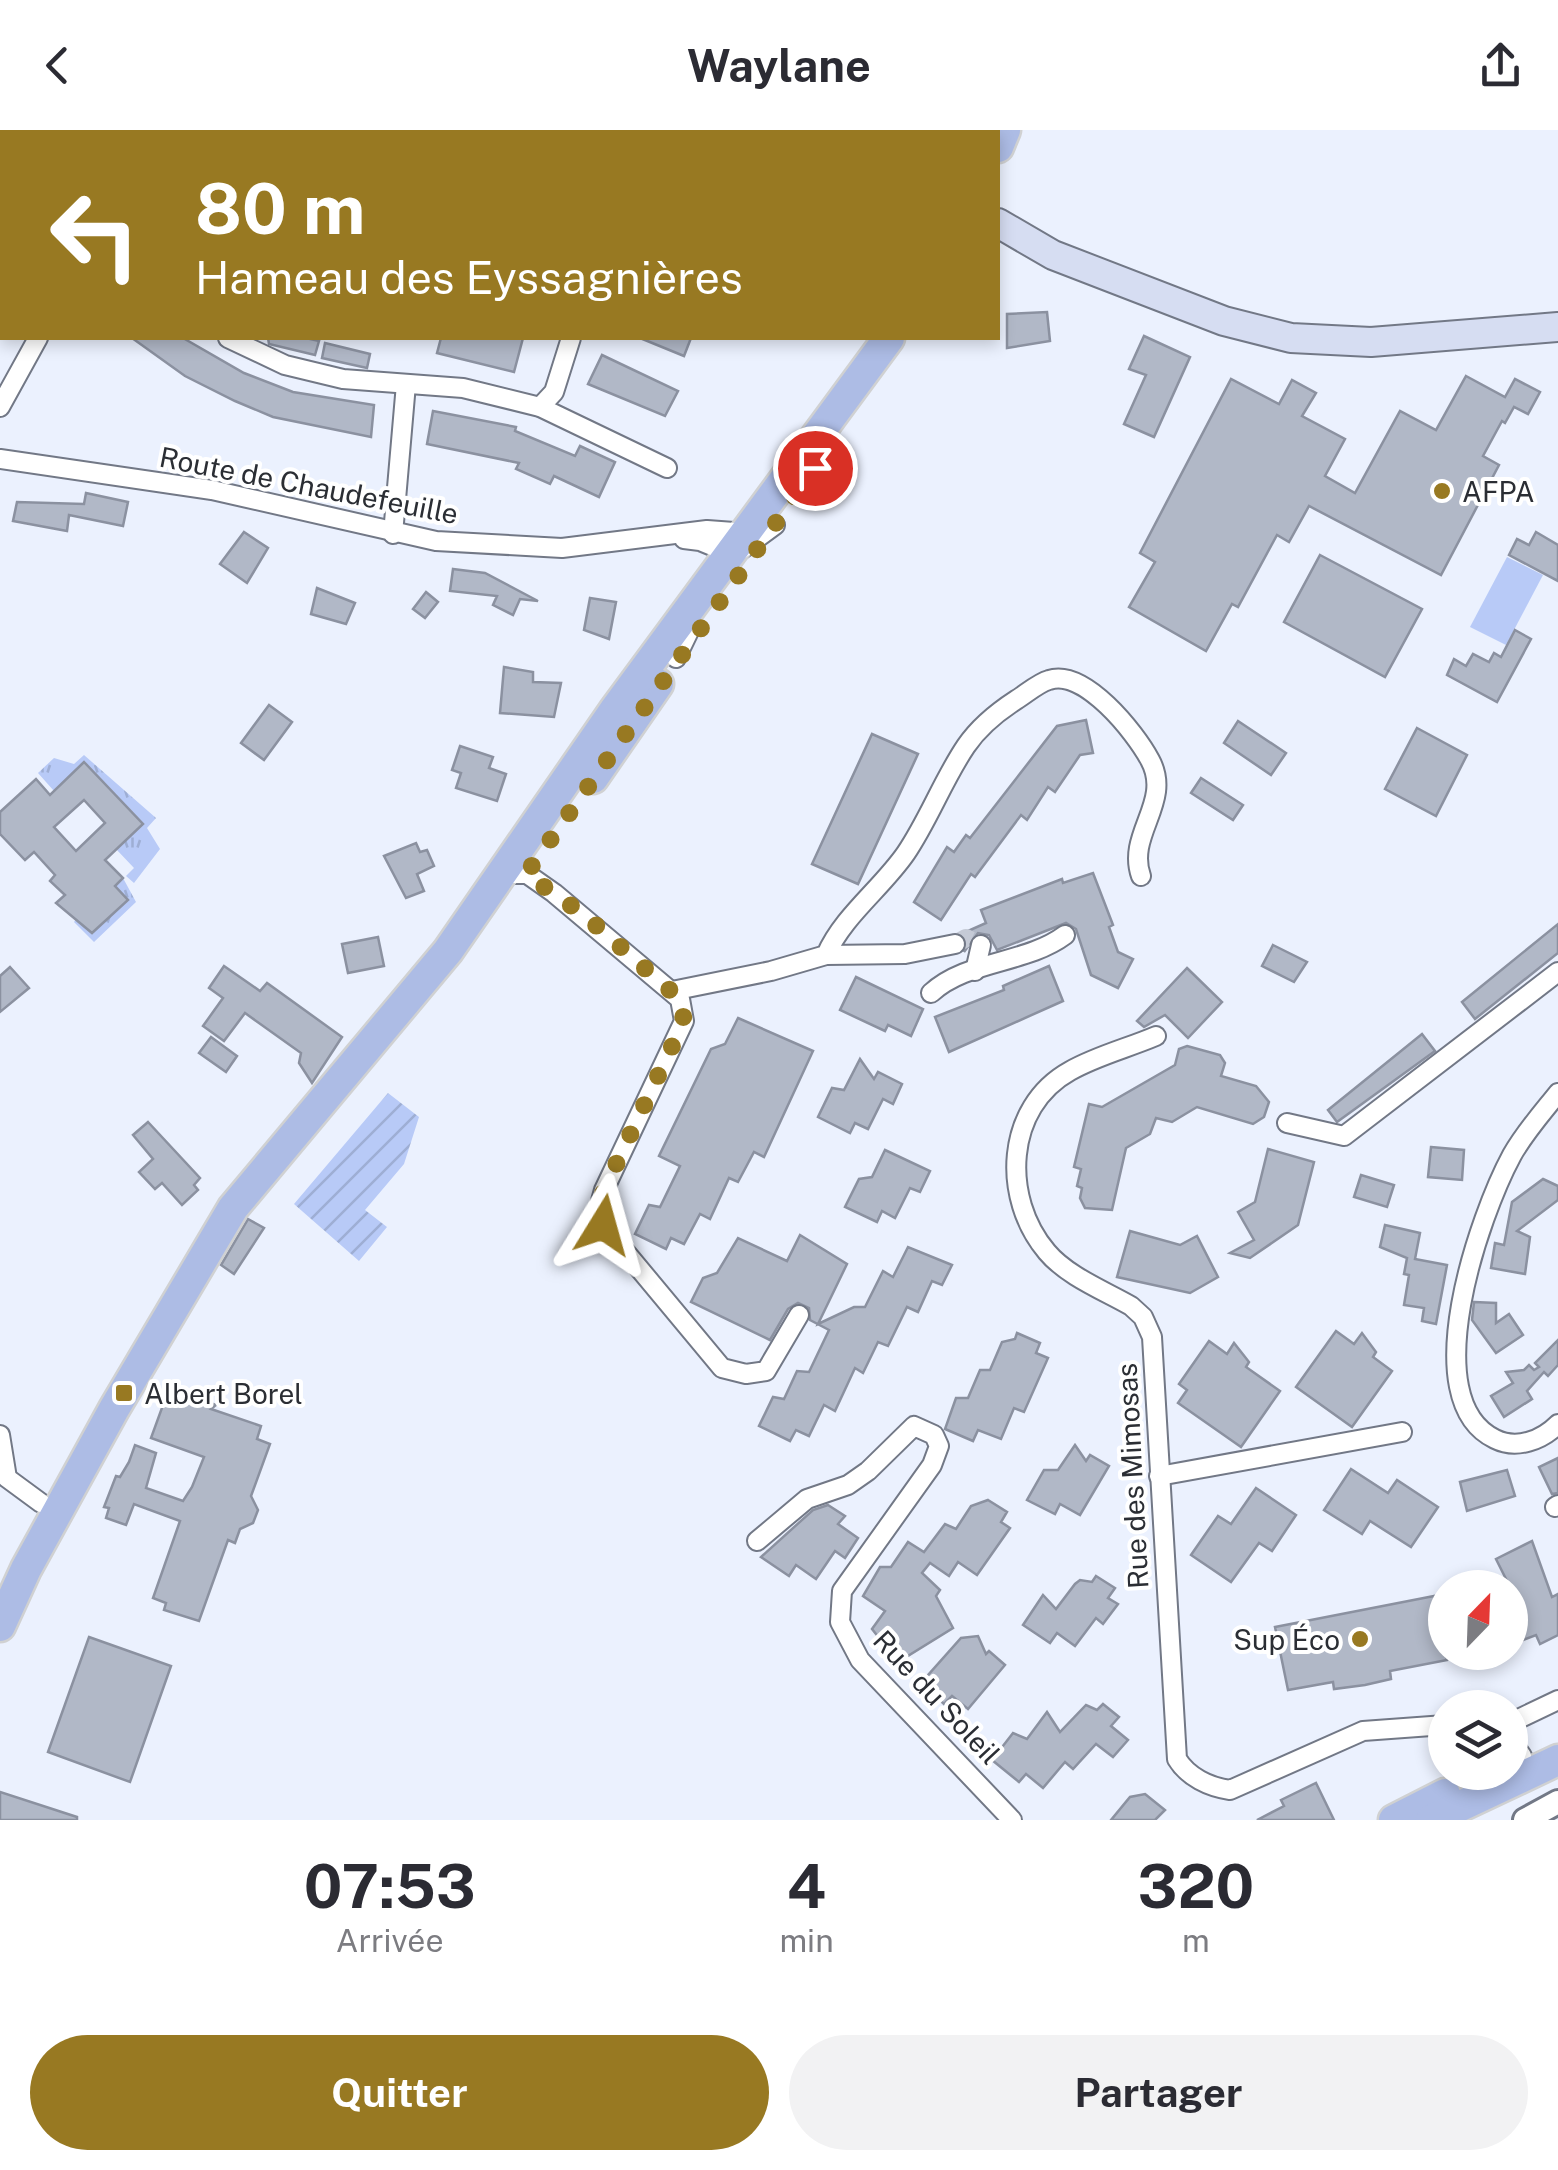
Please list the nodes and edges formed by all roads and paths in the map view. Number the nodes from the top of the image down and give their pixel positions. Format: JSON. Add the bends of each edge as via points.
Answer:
{"nodes":[{"id":1,"x":1000,"y":240,"type":"edge"},
{"id":2,"x":1558,"y":327,"type":"edge"},
{"id":3,"x":37,"y":340,"type":"edge"},
{"id":4,"x":232,"y":340,"type":"edge"},
{"id":5,"x":570,"y":340,"type":"edge"},
{"id":6,"x":896,"y":343,"type":"edge"},
{"id":7,"x":406,"y":384,"type":"junction"},
{"id":8,"x":0,"y":407,"type":"edge"},
{"id":9,"x":540,"y":407,"type":"junction"},
{"id":10,"x":0,"y":459,"type":"edge"},
{"id":11,"x":667,"y":468,"type":"dead end"},
{"id":12,"x":775,"y":525,"type":"junction"},
{"id":13,"x":393,"y":534,"type":"junction"},
{"id":14,"x":737,"y":547,"type":"junction"},
{"id":15,"x":676,"y":658,"type":"junction"},
{"id":16,"x":514,"y":874,"type":"junction"},
{"id":17,"x":1141,"y":876,"type":"dead end"},
{"id":18,"x":1065,"y":935,"type":"dead end"},
{"id":19,"x":956,"y":944,"type":"tunnel mouth"},
{"id":20,"x":981,"y":945,"type":"dead end"},
{"id":21,"x":826,"y":954,"type":"junction"},
{"id":22,"x":975,"y":971,"type":"junction"},
{"id":23,"x":1558,"y":972,"type":"edge"},
{"id":24,"x":672,"y":991,"type":"junction"},
{"id":25,"x":931,"y":993,"type":"dead end"},
{"id":26,"x":1156,"y":1036,"type":"dead end"},
{"id":27,"x":1558,"y":1093,"type":"edge"},
{"id":28,"x":1286,"y":1123,"type":"dead end"},
{"id":29,"x":799,"y":1315,"type":"dead end"},
{"id":30,"x":114,"y":1409,"type":"junction"},
{"id":31,"x":1558,"y":1424,"type":"edge"},
{"id":32,"x":1402,"y":1432,"type":"dead end"},
{"id":33,"x":0,"y":1434,"type":"edge"},
{"id":34,"x":1159,"y":1476,"type":"junction"},
{"id":35,"x":41,"y":1503,"type":"junction"},
{"id":36,"x":757,"y":1541,"type":"dead end"},
{"id":37,"x":0,"y":1582,"type":"edge"},
{"id":38,"x":0,"y":1626,"type":"edge"},
{"id":39,"x":1558,"y":1700,"type":"edge"},
{"id":40,"x":1528,"y":1715,"type":"edge"},
{"id":41,"x":1428,"y":1726,"type":"edge"},
{"id":42,"x":1558,"y":1738,"type":"edge"},
{"id":43,"x":1528,"y":1748,"type":"edge"},
{"id":44,"x":1558,"y":1749,"type":"edge"},
{"id":45,"x":1528,"y":1757,"type":"edge"},
{"id":46,"x":1558,"y":1760,"type":"edge"},
{"id":47,"x":1453,"y":1790,"type":"edge"},
{"id":48,"x":1475,"y":1790,"type":"edge"},
{"id":49,"x":1558,"y":1802,"type":"edge"},
{"id":50,"x":1433,"y":1819,"type":"edge"},
{"id":51,"x":1012,"y":1820,"type":"edge"},
{"id":52,"x":1394,"y":1820,"type":"edge"},
{"id":53,"x":1524,"y":1820,"type":"edge"}],
"edges":[{"from":1,"to":2,"type":"main road","via":[[1290,338],[1370,342]]},
{"from":3,"to":8,"type":"street"},
{"from":4,"to":7,"type":"street","via":[[285,365]]},
{"from":5,"to":9,"type":"street","via":[[554,392]]},
{"from":6,"to":12,"type":"main road"},
{"from":6,"to":14,"type":"main road"},
{"from":7,"to":9,"type":"street","via":[[463,388]]},
{"from":7,"to":13,"type":"street"},
{"from":9,"to":11,"type":"street"},
{"from":10,"to":13,"type":"street","name":"Route de Chaudefeuille","via":[[212,490]]},
{"from":12,"to":14,"type":"street"},
{"from":12,"to":15,"type":"main road"},
{"from":13,"to":14,"type":"street","name":"Route de Chaudefeuille","via":[[562,548],[707,530]]},
{"from":14,"to":15,"type":"street"},
{"from":14,"to":16,"type":"main road","via":[[594,740]]},
{"from":15,"to":16,"type":"main road"},
{"from":16,"to":24,"type":"street","via":[[583,914]]},
{"from":16,"to":30,"type":"main road","via":[[434,996],[358,1064],[234,1208]]},
{"from":17,"to":21,"type":"street","via":[[1140,840],[1158,798],[1149,758],[1092,689],[1067,678],[1048,680],[980,728],[906,853]]},
{"from":18,"to":22,"type":"street","via":[[1048,948]]},
{"from":19,"to":21,"type":"street","via":[[905,954]]},
{"from":20,"to":22,"type":"street"},
{"from":21,"to":24,"type":"street"},
{"from":22,"to":25,"type":"street"},
{"from":23,"to":28,"type":"street","via":[[1344,1136]]},
{"from":24,"to":29,"type":"street","via":[[684,1021],[604,1190],[603,1225],[722,1368],[766,1371]]},
{"from":26,"to":34,"type":"street","name":"Rue des Mimosas","via":[[1070,1071],[1044,1090],[1016,1142],[1015,1170],[1023,1206],[1048,1254],[1143,1317],[1152,1337]]},
{"from":27,"to":31,"type":"street","via":[[1523,1136],[1490,1200],[1464,1294],[1457,1388],[1464,1412],[1507,1444],[1536,1438]]},
{"from":30,"to":35,"type":"main road"},
{"from":30,"to":38,"type":"main road"},
{"from":32,"to":34,"type":"street"},
{"from":33,"to":35,"type":"street","via":[[7,1478]]},
{"from":34,"to":41,"type":"street","name":"Rue des Mimosas","via":[[1177,1759],[1184,1771],[1230,1790],[1363,1731]]},
{"from":35,"to":37,"type":"main road"},
{"from":36,"to":51,"type":"street","name":"Rue du Soleil","via":[[806,1499],[868,1471],[914,1426],[934,1434],[939,1446],[932,1465],[842,1591],[840,1622],[860,1660]]},
{"from":39,"to":40,"type":"street"},
{"from":42,"to":43,"type":"main road"},
{"from":44,"to":45,"type":"street"},
{"from":46,"to":50,"type":"main road"},
{"from":47,"to":52,"type":"main road"},
{"from":48,"to":50,"type":"street","via":[[1447,1803]]},
{"from":49,"to":53,"type":"street"}]}
